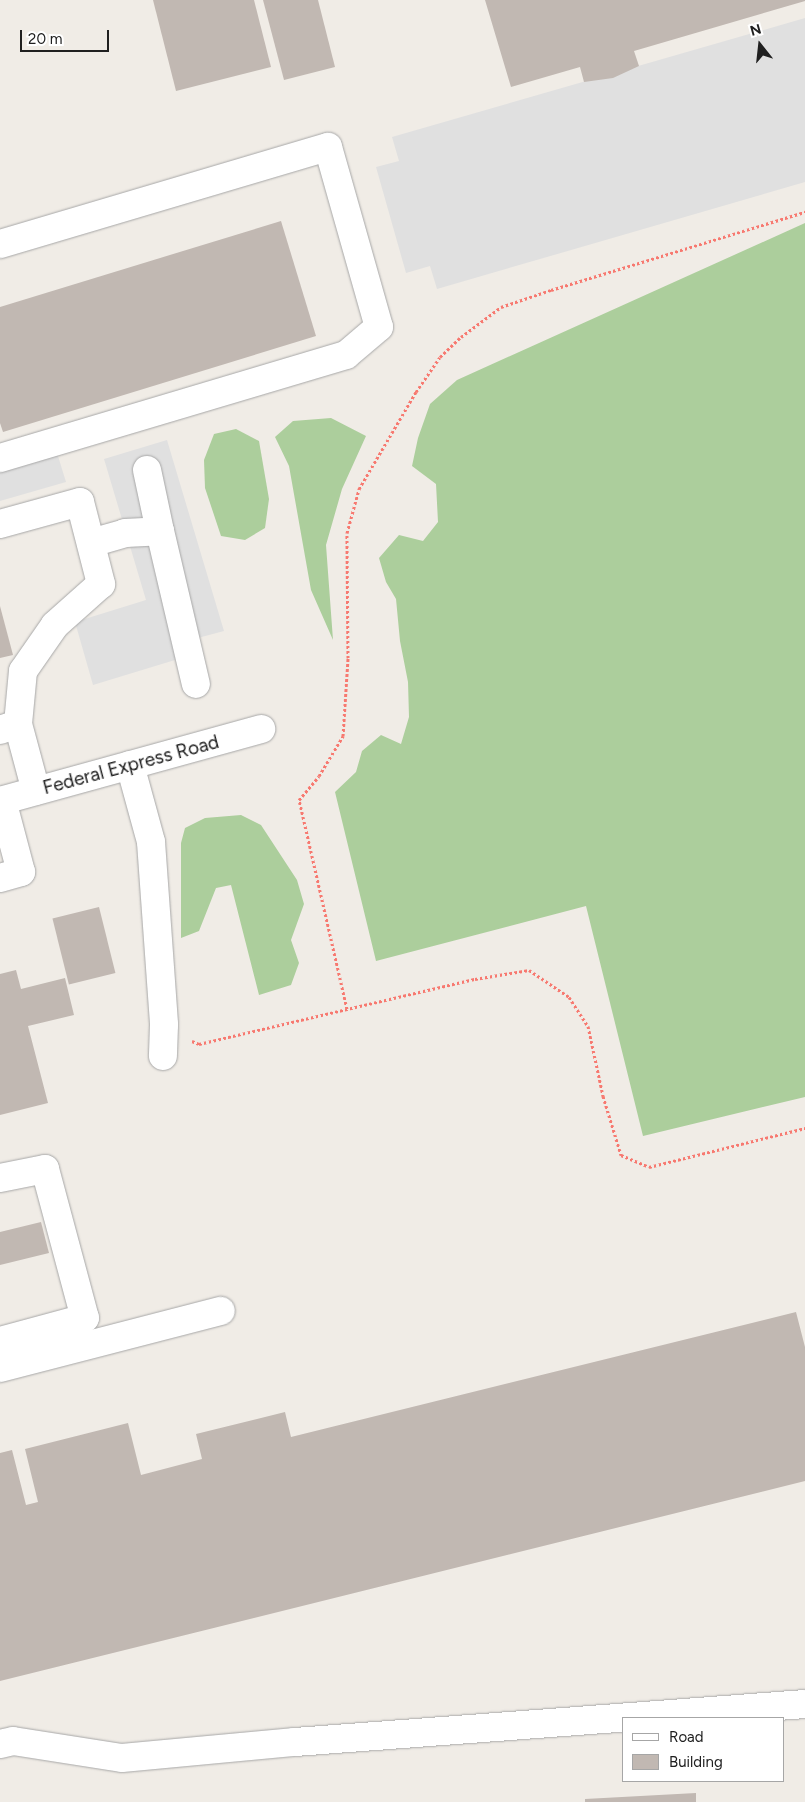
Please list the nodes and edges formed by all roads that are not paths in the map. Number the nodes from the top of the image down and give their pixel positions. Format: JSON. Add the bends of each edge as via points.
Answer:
{"nodes":[{"id":1,"x":0,"y":244,"type":"edge"},
{"id":2,"x":0,"y":458,"type":"edge"},
{"id":3,"x":147,"y":470,"type":"dead end"},
{"id":4,"x":0,"y":524,"type":"edge"},
{"id":5,"x":160,"y":531,"type":"junction"},
{"id":6,"x":91,"y":543,"type":"junction"},
{"id":7,"x":196,"y":684,"type":"dead end"},
{"id":8,"x":9,"y":727,"type":"edge"},
{"id":9,"x":261,"y":729,"type":"dead end"},
{"id":10,"x":130,"y":765,"type":"junction"},
{"id":11,"x":36,"y":791,"type":"junction"},
{"id":12,"x":1,"y":801,"type":"edge"},
{"id":13,"x":0,"y":878,"type":"edge"},
{"id":14,"x":163,"y":1056,"type":"dead end"},
{"id":15,"x":0,"y":1178,"type":"edge"},
{"id":16,"x":221,"y":1311,"type":"dead end"},
{"id":17,"x":0,"y":1341,"type":"edge"},
{"id":18,"x":0,"y":1368,"type":"edge"},
{"id":19,"x":805,"y":1704,"type":"edge"},
{"id":20,"x":631,"y":1717,"type":"edge"},
{"id":21,"x":622,"y":1718,"type":"edge"},
{"id":22,"x":0,"y":1744,"type":"edge"}],
"edges":[{"from":1,"to":2,"type":"street","via":[[328,147],[379,326],[346,355]]},
{"from":3,"to":5,"type":"street"},
{"from":4,"to":6,"type":"street","via":[[80,502]]},
{"from":5,"to":6,"type":"street","via":[[125,533]]},
{"from":5,"to":7,"type":"street"},
{"from":6,"to":8,"type":"street","via":[[101,584],[55,625],[23,671]]},
{"from":8,"to":11,"type":"street"},
{"from":9,"to":10,"type":"street","name":"Federal Express Road"},
{"from":10,"to":11,"type":"street","name":"Federal Express Road"},
{"from":10,"to":14,"type":"street","via":[[151,842],[164,1025]]},
{"from":11,"to":12,"type":"street","name":"Federal Express Road"},
{"from":12,"to":13,"type":"street","via":[[21,872]]},
{"from":15,"to":17,"type":"street","via":[[45,1169],[85,1318]]},
{"from":16,"to":18,"type":"street"},
{"from":19,"to":20,"type":"street"},
{"from":21,"to":22,"type":"street","via":[[122,1758],[13,1741]]}]}
